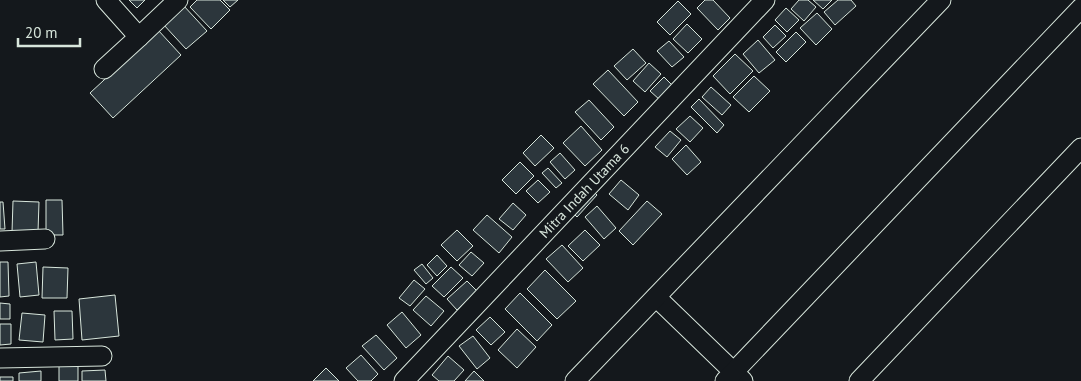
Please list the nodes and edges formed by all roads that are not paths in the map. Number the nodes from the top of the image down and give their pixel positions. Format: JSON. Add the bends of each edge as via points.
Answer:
{"nodes":[{"id":1,"x":106,"y":0,"type":"edge"},
{"id":2,"x":178,"y":0,"type":"edge"},
{"id":3,"x":765,"y":0,"type":"edge"},
{"id":4,"x":941,"y":0,"type":"edge"},
{"id":5,"x":1081,"y":8,"type":"edge"},
{"id":6,"x":139,"y":37,"type":"junction"},
{"id":7,"x":104,"y":69,"type":"dead end"},
{"id":8,"x":1081,"y":148,"type":"edge"},
{"id":9,"x":45,"y":239,"type":"dead end"},
{"id":10,"x":0,"y":241,"type":"edge"},
{"id":11,"x":656,"y":297,"type":"junction"},
{"id":12,"x":102,"y":356,"type":"dead end"},
{"id":13,"x":0,"y":358,"type":"edge"},
{"id":14,"x":734,"y":378,"type":"edge"},
{"id":15,"x":404,"y":381,"type":"edge"},
{"id":16,"x":575,"y":381,"type":"edge"},
{"id":17,"x":859,"y":381,"type":"edge"}],
"edges":[{"from":1,"to":6,"type":"street"},
{"from":2,"to":6,"type":"street"},
{"from":3,"to":15,"type":"street","name":"Mitra Indah Utama 6"},
{"from":4,"to":11,"type":"street"},
{"from":5,"to":14,"type":"street"},
{"from":6,"to":7,"type":"street"},
{"from":8,"to":17,"type":"street"},
{"from":9,"to":10,"type":"street"},
{"from":11,"to":14,"type":"street"},
{"from":11,"to":16,"type":"street"},
{"from":12,"to":13,"type":"street"}]}
